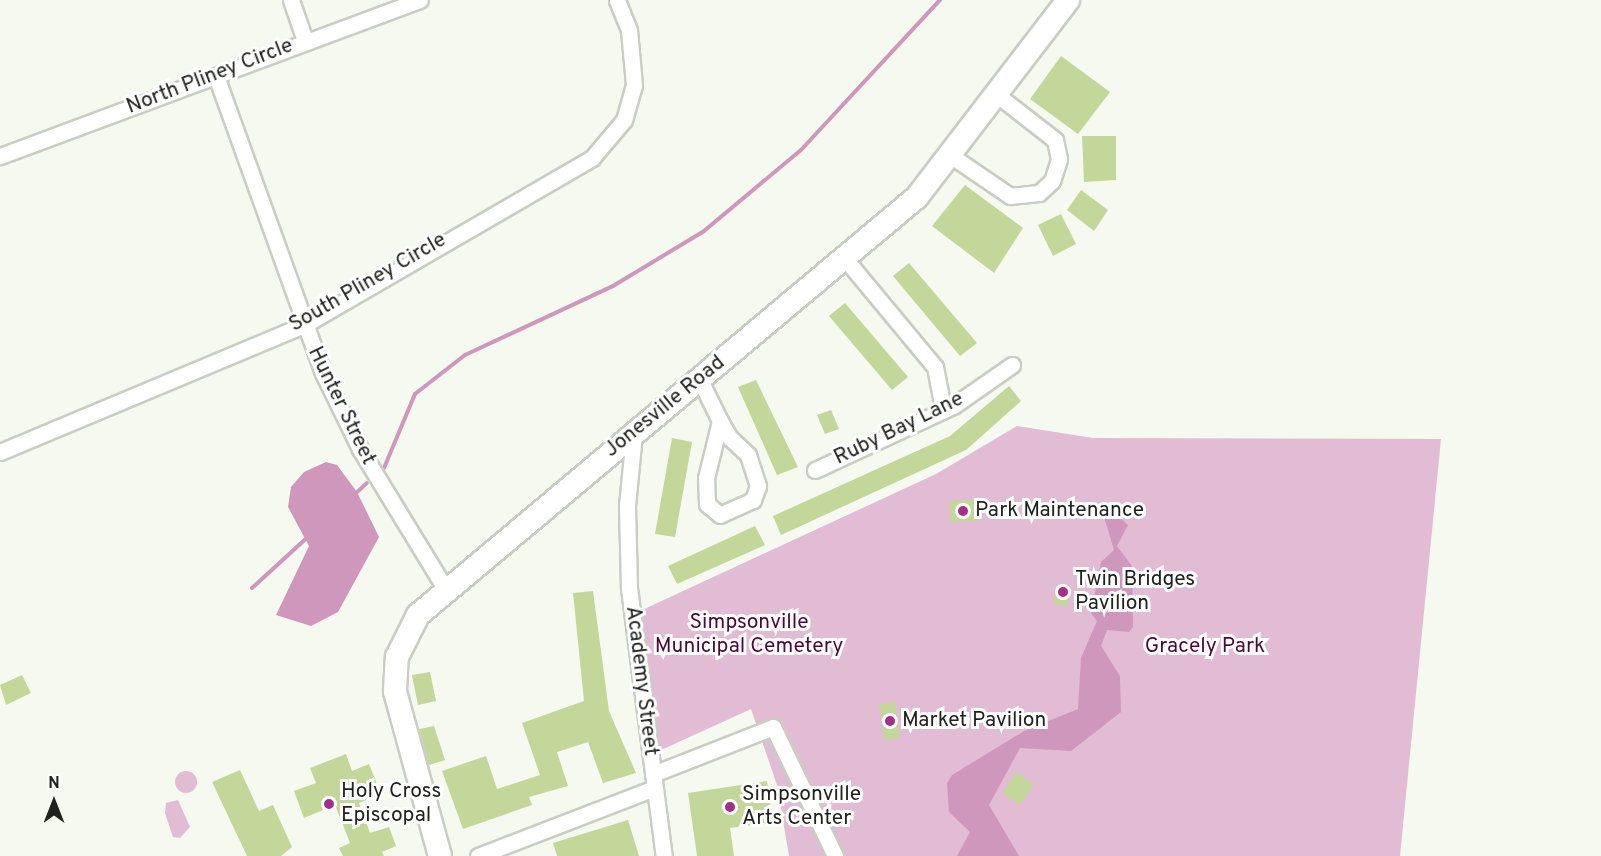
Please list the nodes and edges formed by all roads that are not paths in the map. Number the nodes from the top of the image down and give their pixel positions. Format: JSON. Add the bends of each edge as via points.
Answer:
{"nodes":[{"id":1,"x":291,"y":0,"type":"edge"},
{"id":2,"x":420,"y":0,"type":"edge"},
{"id":3,"x":617,"y":0,"type":"edge"},
{"id":4,"x":1068,"y":0,"type":"edge"},
{"id":5,"x":305,"y":41,"type":"junction"},
{"id":6,"x":216,"y":76,"type":"junction"},
{"id":7,"x":996,"y":94,"type":"junction"},
{"id":8,"x":950,"y":155,"type":"junction"},
{"id":9,"x":0,"y":156,"type":"edge"},
{"id":10,"x":847,"y":261,"type":"junction"},
{"id":11,"x":304,"y":325,"type":"junction"},
{"id":12,"x":1012,"y":365,"type":"dead end"},
{"id":13,"x":700,"y":380,"type":"junction"},
{"id":14,"x":943,"y":408,"type":"junction"},
{"id":15,"x":720,"y":421,"type":"junction"},
{"id":16,"x":634,"y":434,"type":"junction"},
{"id":17,"x":0,"y":452,"type":"edge"},
{"id":18,"x":815,"y":470,"type":"dead end"},
{"id":19,"x":445,"y":588,"type":"junction"},
{"id":20,"x":654,"y":781,"type":"junction"},
{"id":21,"x":440,"y":856,"type":"edge"},
{"id":22,"x":478,"y":856,"type":"edge"},
{"id":23,"x":664,"y":856,"type":"edge"},
{"id":24,"x":835,"y":856,"type":"edge"}],
"edges":[{"from":1,"to":5,"type":"street"},
{"from":2,"to":5,"type":"street","name":"North Pliney Circle"},
{"from":3,"to":11,"type":"street","name":"South Pliney Circle","via":[[626,24],[634,85],[624,120],[610,141],[572,171]]},
{"from":4,"to":7,"type":"street","name":"Jonesville Road"},
{"from":5,"to":6,"type":"street","name":"North Pliney Circle"},
{"from":6,"to":9,"type":"street","name":"North Pliney Circle"},
{"from":6,"to":11,"type":"street","name":"Hunter Street"},
{"from":7,"to":8,"type":"street","name":"Jonesville Road"},
{"from":7,"to":8,"type":"street","via":[[1055,141],[1059,159],[1052,181],[1038,194],[1010,196]]},
{"from":8,"to":10,"type":"street","name":"Jonesville Road","via":[[917,197]]},
{"from":10,"to":13,"type":"street","name":"Jonesville Road"},
{"from":10,"to":14,"type":"street","via":[[935,367]]},
{"from":11,"to":17,"type":"street","name":"South Pliney Circle"},
{"from":11,"to":19,"type":"street","name":"Hunter Street","via":[[358,446]]},
{"from":12,"to":14,"type":"street","name":"Ruby Bay Lane"},
{"from":13,"to":15,"type":"street"},
{"from":13,"to":16,"type":"street","name":"Jonesville Road"},
{"from":14,"to":18,"type":"street","name":"Ruby Bay Lane"},
{"from":15,"to":15,"type":"street","via":[[748,455],[758,486],[753,500],[720,515],[707,504],[706,478]]},
{"from":16,"to":19,"type":"street","name":"Jonesville Road"},
{"from":16,"to":20,"type":"street","name":"Academy Street","via":[[627,506],[629,588]]},
{"from":19,"to":21,"type":"street","name":"Jonesville Road","via":[[406,633],[394,671],[408,752]]},
{"from":20,"to":22,"type":"street"},
{"from":20,"to":23,"type":"street","name":"Academy Street"},
{"from":20,"to":24,"type":"street","via":[[773,727]]}]}
